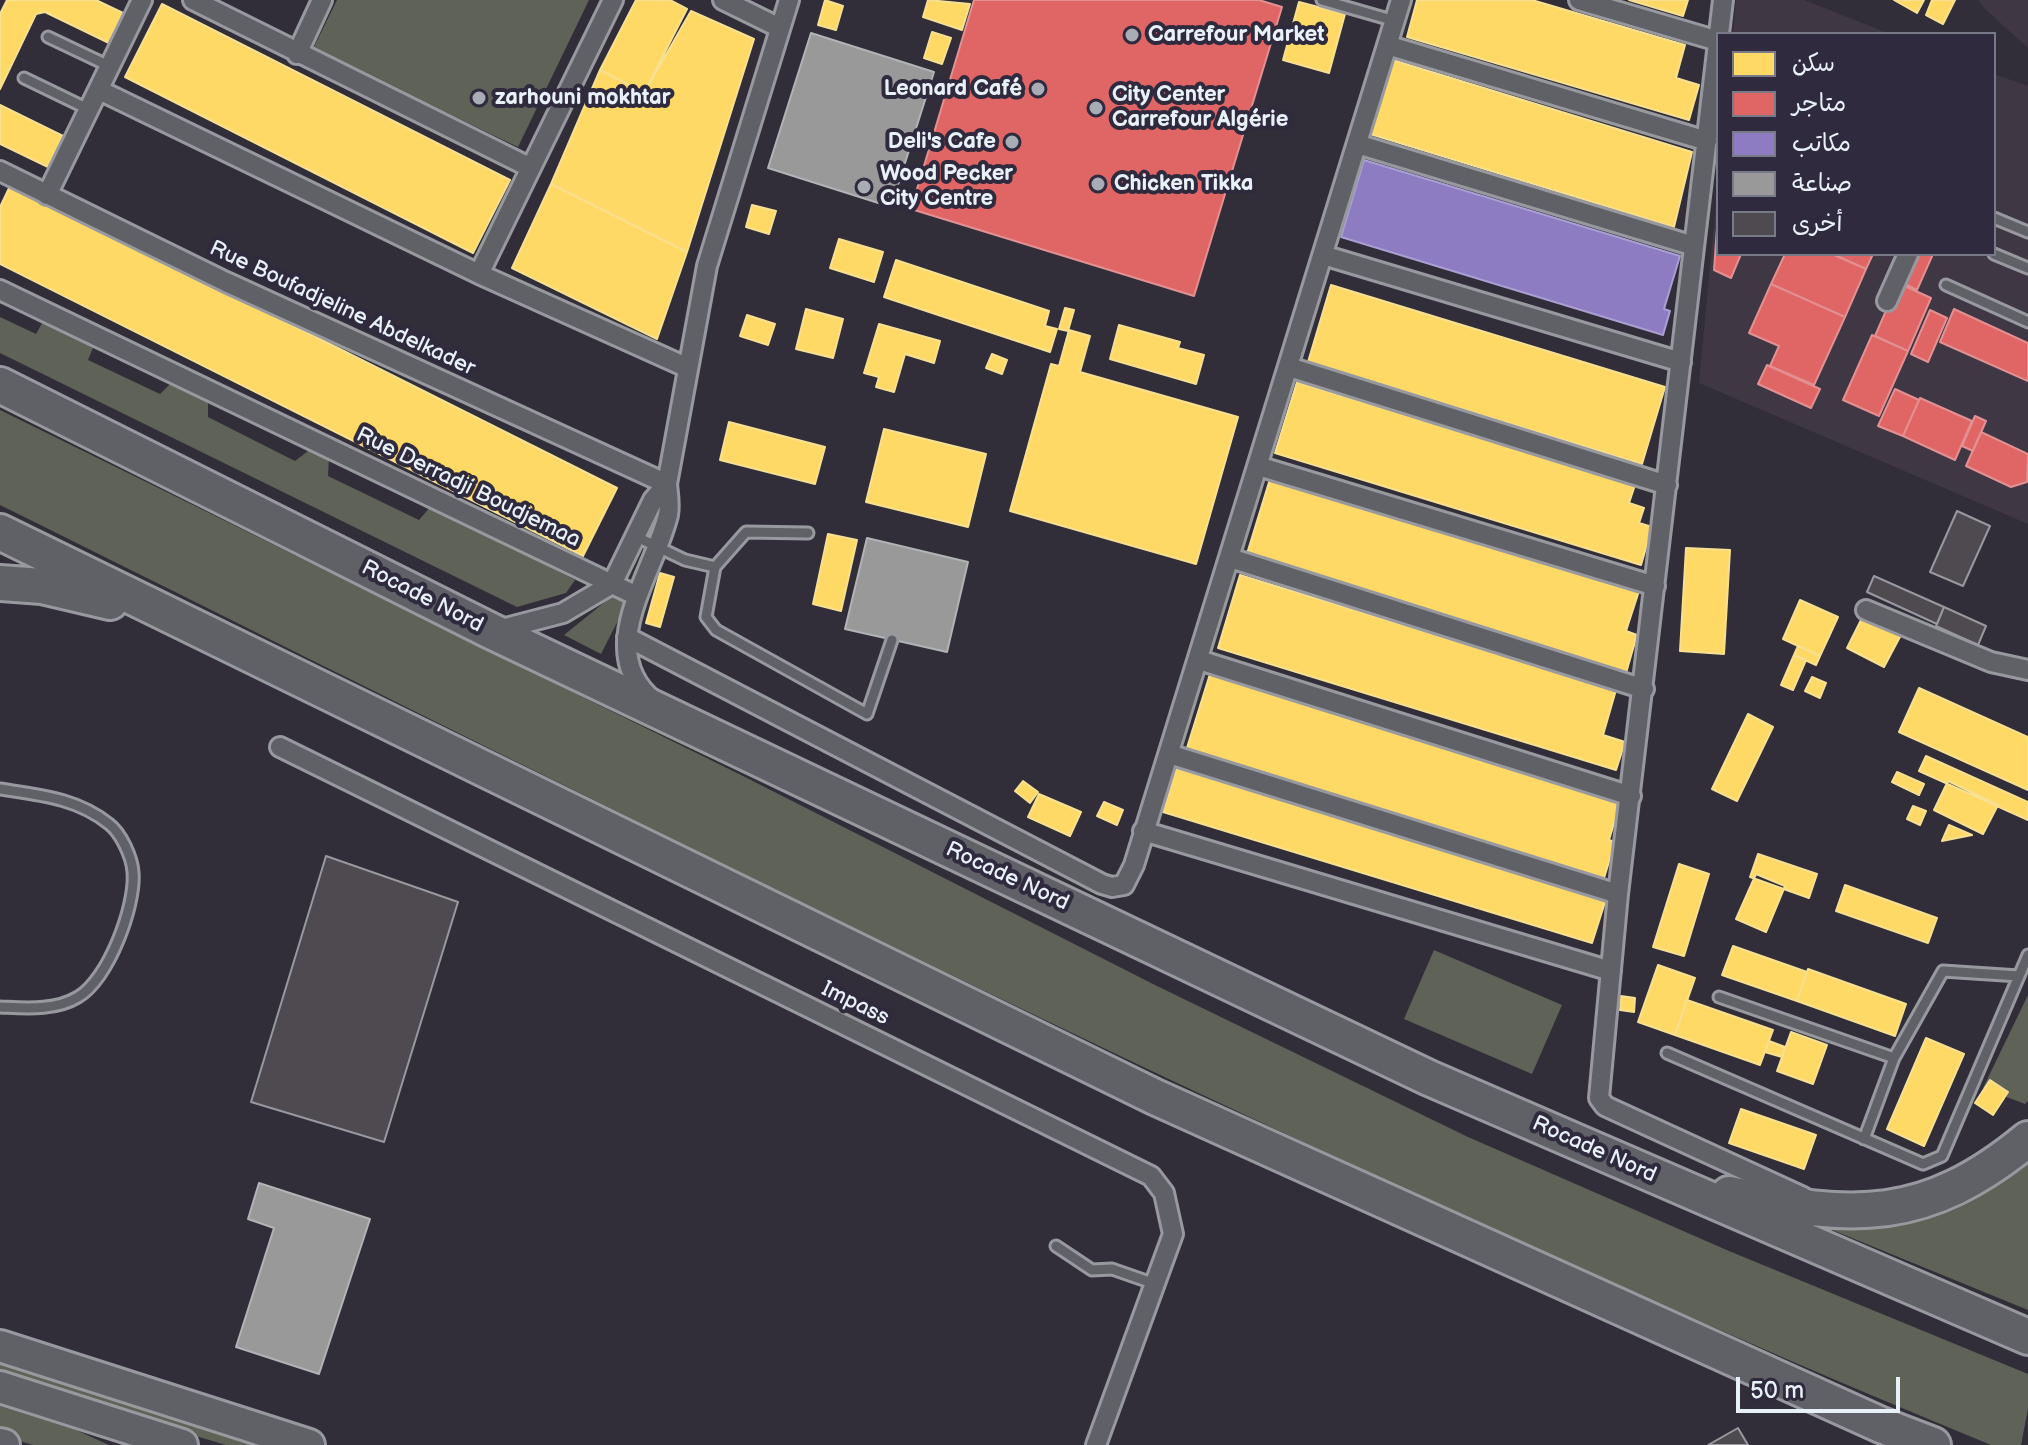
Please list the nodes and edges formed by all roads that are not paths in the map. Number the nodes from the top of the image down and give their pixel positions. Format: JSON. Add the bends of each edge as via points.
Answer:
{"nodes":[{"id":1,"x":142,"y":0,"type":"edge"},
{"id":2,"x":193,"y":0,"type":"edge"},
{"id":3,"x":322,"y":0,"type":"edge"},
{"id":4,"x":613,"y":0,"type":"edge"},
{"id":5,"x":723,"y":0,"type":"edge"},
{"id":6,"x":789,"y":0,"type":"edge"},
{"id":7,"x":1322,"y":0,"type":"edge"},
{"id":8,"x":1401,"y":0,"type":"edge"},
{"id":9,"x":1579,"y":0,"type":"edge"},
{"id":10,"x":1723,"y":0,"type":"edge"},
{"id":11,"x":1395,"y":21,"type":"junction"},
{"id":12,"x":780,"y":28,"type":"junction"},
{"id":13,"x":1719,"y":32,"type":"edge"},
{"id":14,"x":48,"y":37,"type":"dead end"},
{"id":15,"x":1716,"y":41,"type":"edge"},
{"id":16,"x":1387,"y":45,"type":"junction"},
{"id":17,"x":297,"y":54,"type":"junction"},
{"id":18,"x":1716,"y":60,"type":"edge"},
{"id":19,"x":109,"y":66,"type":"junction"},
{"id":20,"x":24,"y":78,"type":"dead end"},
{"id":21,"x":99,"y":90,"type":"junction"},
{"id":22,"x":88,"y":109,"type":"junction"},
{"id":23,"x":1707,"y":141,"type":"junction"},
{"id":24,"x":1357,"y":144,"type":"junction"},
{"id":25,"x":531,"y":168,"type":"junction"},
{"id":26,"x":0,"y":171,"type":"edge"},
{"id":27,"x":47,"y":195,"type":"junction"},
{"id":28,"x":1996,"y":219,"type":"edge"},
{"id":29,"x":2028,"y":232,"type":"edge"},
{"id":30,"x":1694,"y":246,"type":"junction"},
{"id":31,"x":1323,"y":255,"type":"junction"},
{"id":32,"x":1996,"y":255,"type":"edge"},
{"id":33,"x":1907,"y":256,"type":"edge"},
{"id":34,"x":2028,"y":268,"type":"edge"},
{"id":35,"x":479,"y":274,"type":"junction"},
{"id":36,"x":1946,"y":285,"type":"dead end"},
{"id":37,"x":0,"y":290,"type":"edge"},
{"id":38,"x":1887,"y":301,"type":"dead end"},
{"id":39,"x":2028,"y":322,"type":"edge"},
{"id":40,"x":1681,"y":362,"type":"junction"},
{"id":41,"x":686,"y":367,"type":"junction"},
{"id":42,"x":1289,"y":367,"type":"junction"},
{"id":43,"x":0,"y":385,"type":"edge"},
{"id":44,"x":1258,"y":466,"type":"junction"},
{"id":45,"x":667,"y":484,"type":"junction"},
{"id":46,"x":1667,"y":485,"type":"junction"},
{"id":47,"x":0,"y":532,"type":"edge"},
{"id":48,"x":808,"y":533,"type":"dead end"},
{"id":49,"x":637,"y":537,"type":"junction"},
{"id":50,"x":657,"y":549,"type":"junction"},
{"id":51,"x":1230,"y":558,"type":"junction"},
{"id":52,"x":715,"y":567,"type":"junction"},
{"id":53,"x":0,"y":583,"type":"edge"},
{"id":54,"x":612,"y":584,"type":"junction"},
{"id":55,"x":1655,"y":586,"type":"junction"},
{"id":56,"x":637,"y":596,"type":"junction"},
{"id":57,"x":1866,"y":610,"type":"dead end"},
{"id":58,"x":190,"y":626,"type":"junction"},
{"id":59,"x":491,"y":631,"type":"junction"},
{"id":60,"x":627,"y":637,"type":"junction"},
{"id":61,"x":892,"y":640,"type":"dead end"},
{"id":62,"x":1199,"y":660,"type":"junction"},
{"id":63,"x":2028,"y":670,"type":"edge"},
{"id":64,"x":1644,"y":689,"type":"junction"},
{"id":65,"x":681,"y":722,"type":"junction"},
{"id":66,"x":280,"y":747,"type":"dead end"},
{"id":67,"x":1169,"y":754,"type":"junction"},
{"id":68,"x":0,"y":789,"type":"edge"},
{"id":69,"x":1631,"y":796,"type":"junction"},
{"id":70,"x":1143,"y":831,"type":"junction"},
{"id":71,"x":1618,"y":894,"type":"junction"},
{"id":72,"x":2028,"y":955,"type":"edge"},
{"id":73,"x":1611,"y":971,"type":"junction"},
{"id":74,"x":2019,"y":976,"type":"junction"},
{"id":75,"x":1719,"y":997,"type":"dead end"},
{"id":76,"x":0,"y":1007,"type":"edge"},
{"id":77,"x":1667,"y":1053,"type":"dead end"},
{"id":78,"x":1894,"y":1058,"type":"junction"},
{"id":79,"x":1864,"y":1139,"type":"junction"},
{"id":80,"x":2028,"y":1139,"type":"edge"},
{"id":81,"x":1660,"y":1179,"type":"junction"},
{"id":82,"x":1839,"y":1211,"type":"junction"},
{"id":83,"x":1056,"y":1246,"type":"dead end"},
{"id":84,"x":1155,"y":1284,"type":"junction"},
{"id":85,"x":2028,"y":1337,"type":"edge"},
{"id":86,"x":0,"y":1346,"type":"edge"},
{"id":87,"x":0,"y":1387,"type":"edge"},
{"id":88,"x":0,"y":1400,"type":"edge"},
{"id":89,"x":143,"y":1445,"type":"edge"},
{"id":90,"x":182,"y":1445,"type":"edge"},
{"id":91,"x":309,"y":1445,"type":"edge"},
{"id":92,"x":1096,"y":1445,"type":"edge"},
{"id":93,"x":1933,"y":1445,"type":"edge"}],
"edges":[{"from":1,"to":19,"type":"street"},
{"from":2,"to":17,"type":"street"},
{"from":3,"to":17,"type":"street"},
{"from":4,"to":25,"type":"street"},
{"from":5,"to":12,"type":"street"},
{"from":6,"to":12,"type":"street"},
{"from":7,"to":11,"type":"lane"},
{"from":8,"to":11,"type":"street"},
{"from":9,"to":15,"type":"street"},
{"from":10,"to":13,"type":"street"},
{"from":11,"to":16,"type":"street"},
{"from":12,"to":41,"type":"street","via":[[707,266]]},
{"from":14,"to":19,"type":"lane"},
{"from":16,"to":23,"type":"street"},
{"from":16,"to":24,"type":"street"},
{"from":17,"to":25,"type":"street"},
{"from":18,"to":23,"type":"street"},
{"from":19,"to":21,"type":"street"},
{"from":20,"to":22,"type":"lane"},
{"from":21,"to":22,"type":"street"},
{"from":21,"to":35,"type":"street"},
{"from":22,"to":27,"type":"street"},
{"from":23,"to":30,"type":"street"},
{"from":24,"to":30,"type":"street"},
{"from":24,"to":31,"type":"street"},
{"from":25,"to":35,"type":"street"},
{"from":26,"to":27,"type":"street","name":"Rue Boufadjeline Abdelkader"},
{"from":27,"to":45,"type":"street","name":"Rue Boufadjeline Abdelkader"},
{"from":28,"to":29,"type":"lane"},
{"from":30,"to":40,"type":"street"},
{"from":31,"to":40,"type":"street"},
{"from":31,"to":42,"type":"street"},
{"from":32,"to":34,"type":"lane"},
{"from":33,"to":38,"type":"street"},
{"from":35,"to":41,"type":"street"},
{"from":36,"to":39,"type":"lane"},
{"from":37,"to":54,"type":"street","name":"Rue Derradji Boudjemaa"},
{"from":40,"to":46,"type":"street"},
{"from":41,"to":45,"type":"street"},
{"from":42,"to":44,"type":"street"},
{"from":42,"to":46,"type":"street"},
{"from":43,"to":59,"type":"highway","name":"Rocade Nord"},
{"from":44,"to":51,"type":"street"},
{"from":44,"to":55,"type":"street"},
{"from":45,"to":49,"type":"street","via":[[653,500]]},
{"from":45,"to":50,"type":"street","via":[[669,512]]},
{"from":46,"to":55,"type":"street"},
{"from":47,"to":58,"type":"highway"},
{"from":48,"to":52,"type":"lane","via":[[746,532]]},
{"from":49,"to":50,"type":"lane"},
{"from":49,"to":54,"type":"street"},
{"from":50,"to":52,"type":"lane"},
{"from":50,"to":56,"type":"street"},
{"from":51,"to":62,"type":"street"},
{"from":51,"to":64,"type":"street"},
{"from":52,"to":61,"type":"lane","via":[[706,617],[716,630],[867,714]]},
{"from":53,"to":58,"type":"highway","via":[[91,596]]},
{"from":54,"to":56,"type":"street","name":"Rue Derradji Boudjemaa"},
{"from":54,"to":59,"type":"street","via":[[563,613]]},
{"from":55,"to":64,"type":"street"},
{"from":56,"to":60,"type":"street"},
{"from":57,"to":63,"type":"street","via":[[1991,662]]},
{"from":58,"to":93,"type":"highway","via":[[1155,1097]]},
{"from":59,"to":65,"type":"highway","name":"Rocade Nord"},
{"from":60,"to":65,"type":"street","via":[[624,654],[631,673],[649,697]]},
{"from":60,"to":70,"type":"street","via":[[1102,884],[1124,885]]},
{"from":62,"to":67,"type":"street"},
{"from":62,"to":69,"type":"street"},
{"from":64,"to":69,"type":"street"},
{"from":65,"to":81,"type":"highway","name":"Rocade Nord","via":[[1429,1078]]},
{"from":66,"to":84,"type":"street","name":"Impass","via":[[1151,1176],[1164,1193],[1173,1234]]},
{"from":67,"to":70,"type":"street"},
{"from":67,"to":71,"type":"street"},
{"from":68,"to":76,"type":"lane","via":[[73,801],[111,825],[134,873],[123,928],[106,966],[79,997],[43,1008]]},
{"from":69,"to":71,"type":"street"},
{"from":70,"to":73,"type":"street"},
{"from":71,"to":73,"type":"street"},
{"from":72,"to":74,"type":"lane"},
{"from":73,"to":82,"type":"street","via":[[1598,1081],[1605,1106]]},
{"from":74,"to":78,"type":"lane","via":[[1943,971]]},
{"from":74,"to":79,"type":"lane","via":[[1942,1156],[1923,1164]]},
{"from":75,"to":78,"type":"lane"},
{"from":77,"to":79,"type":"lane"},
{"from":78,"to":79,"type":"lane"},
{"from":80,"to":82,"type":"highway","via":[[1999,1163],[1937,1198],[1866,1212]]},
{"from":81,"to":82,"type":"highway"},
{"from":81,"to":85,"type":"highway","name":"Rocade Nord"},
{"from":83,"to":84,"type":"lane","via":[[1092,1270],[1112,1269]]},
{"from":84,"to":92,"type":"street","name":"Impass"},
{"from":86,"to":91,"type":"highway"},
{"from":87,"to":90,"type":"highway"},
{"from":88,"to":89,"type":"highway"}]}
